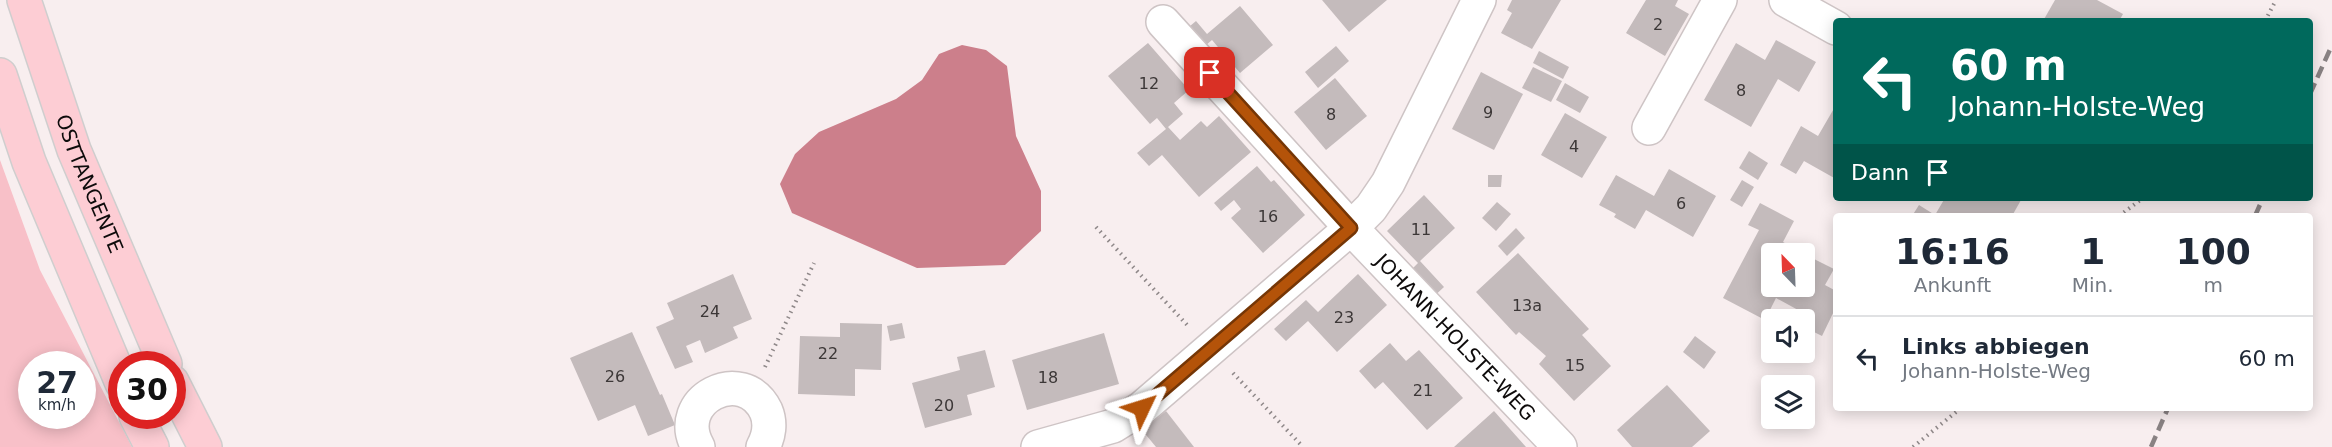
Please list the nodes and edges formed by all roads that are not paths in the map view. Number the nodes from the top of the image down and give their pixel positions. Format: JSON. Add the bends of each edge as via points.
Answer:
{"nodes":[{"id":1,"x":24,"y":0,"type":"edge"},
{"id":2,"x":1479,"y":0,"type":"edge"},
{"id":3,"x":1720,"y":0,"type":"edge"},
{"id":4,"x":1786,"y":0,"type":"edge"},
{"id":5,"x":1163,"y":22,"type":"dead end"},
{"id":6,"x":1833,"y":26,"type":"edge"},
{"id":7,"x":0,"y":75,"type":"edge"},
{"id":8,"x":1649,"y":128,"type":"dead end"},
{"id":9,"x":1351,"y":228,"type":"junction"},
{"id":10,"x":109,"y":351,"type":"edge"},
{"id":11,"x":159,"y":351,"type":"edge"},
{"id":12,"x":186,"y":410,"type":"edge"},
{"id":13,"x":143,"y":429,"type":"edge"},
{"id":14,"x":771,"y":445,"type":"edge"},
{"id":15,"x":152,"y":447,"type":"edge"},
{"id":16,"x":205,"y":447,"type":"edge"},
{"id":17,"x":698,"y":447,"type":"edge"},
{"id":18,"x":1038,"y":447,"type":"edge"},
{"id":19,"x":1560,"y":447,"type":"edge"}],
"edges":[{"from":1,"to":11,"type":"main road","name":"OSTTANGENTE","via":[[74,150]]},
{"from":2,"to":9,"type":"street","via":[[1388,183]]},
{"from":3,"to":8,"type":"street"},
{"from":4,"to":6,"type":"street"},
{"from":5,"to":9,"type":"street","name":"JOHANN-HOLSTE-WEG"},
{"from":7,"to":10,"type":"main road","via":[[29,162]]},
{"from":9,"to":18,"type":"street","via":[[1142,408],[1113,426]]},
{"from":9,"to":19,"type":"street","name":"JOHANN-HOLSTE-WEG"},
{"from":12,"to":16,"type":"main road"},
{"from":13,"to":15,"type":"main road"},
{"from":14,"to":17,"type":"street","via":[[762,404],[740,389],[728,388],[704,398],[697,409],[693,433]]}]}
